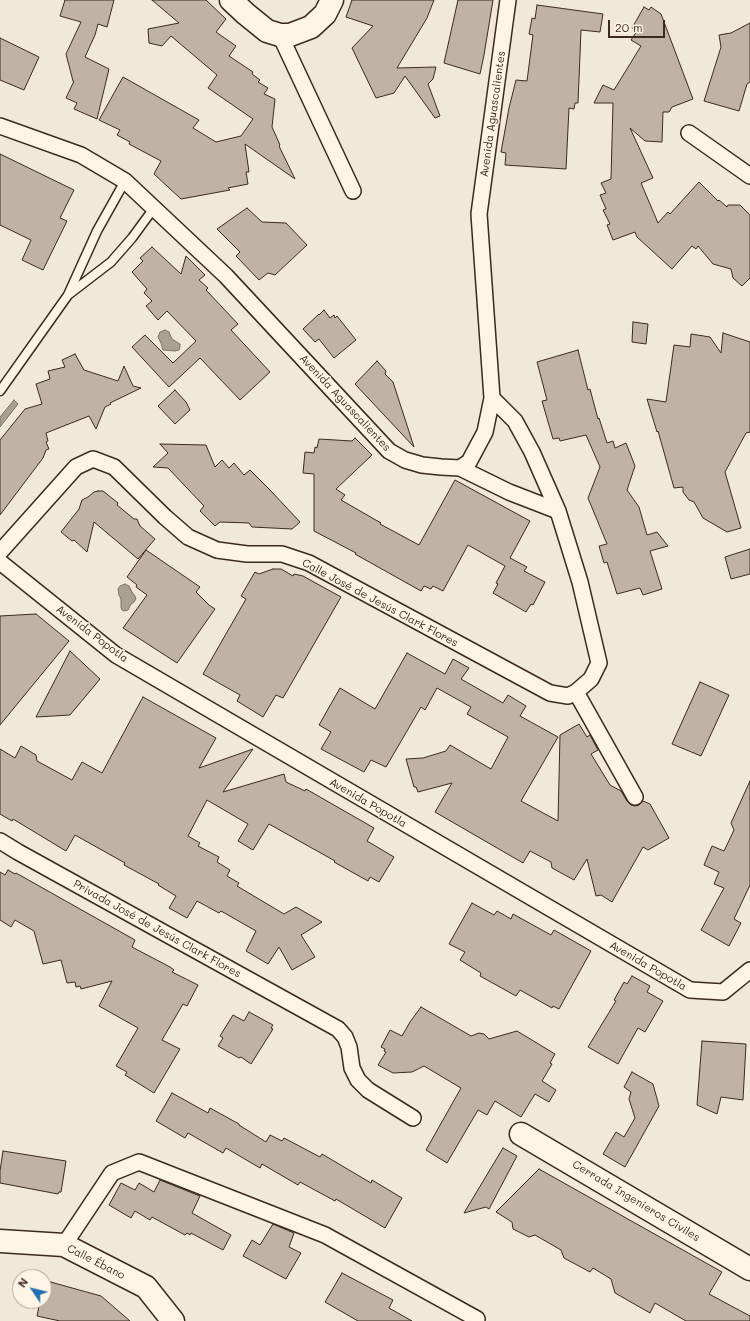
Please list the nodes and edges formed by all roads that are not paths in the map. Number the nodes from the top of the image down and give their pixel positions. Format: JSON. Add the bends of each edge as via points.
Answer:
{"nodes":[{"id":1,"x":231,"y":0,"type":"edge"},
{"id":2,"x":332,"y":0,"type":"edge"},
{"id":3,"x":508,"y":0,"type":"edge"},
{"id":4,"x":280,"y":35,"type":"junction"},
{"id":5,"x":0,"y":126,"type":"edge"},
{"id":6,"x":689,"y":133,"type":"dead end"},
{"id":7,"x":750,"y":176,"type":"edge"},
{"id":8,"x":125,"y":180,"type":"junction"},
{"id":9,"x":352,"y":191,"type":"dead end"},
{"id":10,"x":154,"y":208,"type":"junction"},
{"id":11,"x":68,"y":295,"type":"junction"},
{"id":12,"x":0,"y":391,"type":"edge"},
{"id":13,"x":492,"y":398,"type":"junction"},
{"id":14,"x":460,"y":468,"type":"junction"},
{"id":15,"x":558,"y":511,"type":"junction"},
{"id":16,"x":0,"y":552,"type":"edge"},
{"id":17,"x":0,"y":562,"type":"edge"},
{"id":18,"x":576,"y":692,"type":"junction"},
{"id":19,"x":635,"y":797,"type":"dead end"},
{"id":20,"x":0,"y":841,"type":"edge"},
{"id":21,"x":750,"y":970,"type":"edge"},
{"id":22,"x":413,"y":1118,"type":"dead end"},
{"id":23,"x":521,"y":1134,"type":"dead end"},
{"id":24,"x":0,"y":1241,"type":"edge"},
{"id":25,"x":64,"y":1245,"type":"junction"},
{"id":26,"x":750,"y":1269,"type":"edge"},
{"id":27,"x":477,"y":1319,"type":"dead end"},
{"id":28,"x":173,"y":1321,"type":"edge"}],
"edges":[{"from":1,"to":4,"type":"street","via":[[267,31]]},
{"from":2,"to":4,"type":"street","via":[[325,14],[311,27],[290,35]]},
{"from":3,"to":13,"type":"street","name":"Avenida Aguascalientes","via":[[479,214]]},
{"from":4,"to":9,"type":"street"},
{"from":5,"to":8,"type":"street","name":"Avenida Aguascalientes","via":[[81,155]]},
{"from":6,"to":7,"type":"street"},
{"from":8,"to":10,"type":"street","name":"Avenida Aguascalientes"},
{"from":8,"to":11,"type":"lane","via":[[97,231]]},
{"from":10,"to":11,"type":"lane","via":[[111,262]]},
{"from":10,"to":14,"type":"street","name":"Avenida Aguascalientes","via":[[226,276],[388,451],[422,465]]},
{"from":11,"to":12,"type":"lane"},
{"from":13,"to":14,"type":"street","name":"Avenida Aguascalientes","via":[[485,432],[470,462]]},
{"from":13,"to":15,"type":"street","via":[[515,421]]},
{"from":14,"to":15,"type":"street","via":[[509,492]]},
{"from":15,"to":18,"type":"street","via":[[580,582],[600,663],[592,679]]},
{"from":16,"to":18,"type":"street","name":"Calle José de Jesús Clark Flores","via":[[76,467],[93,459],[114,467],[165,518],[188,537],[216,550],[248,554],[282,554],[309,562],[550,693],[568,696]]},
{"from":17,"to":21,"type":"street","name":"Avenida Popotla","via":[[116,655],[690,990],[723,992]]},
{"from":18,"to":19,"type":"street"},
{"from":20,"to":22,"type":"street","name":"Privada José de Jesús Clark Flores","via":[[338,1029],[349,1047],[352,1068],[358,1080],[368,1090]]},
{"from":23,"to":26,"type":"street","name":"Cerrada Ingenieros Civiles"},
{"from":24,"to":25,"type":"street","name":"Calle Ébano"},
{"from":25,"to":27,"type":"street","via":[[112,1173],[139,1162],[325,1235]]},
{"from":25,"to":28,"type":"street","name":"Calle Ébano","via":[[146,1287]]}]}
